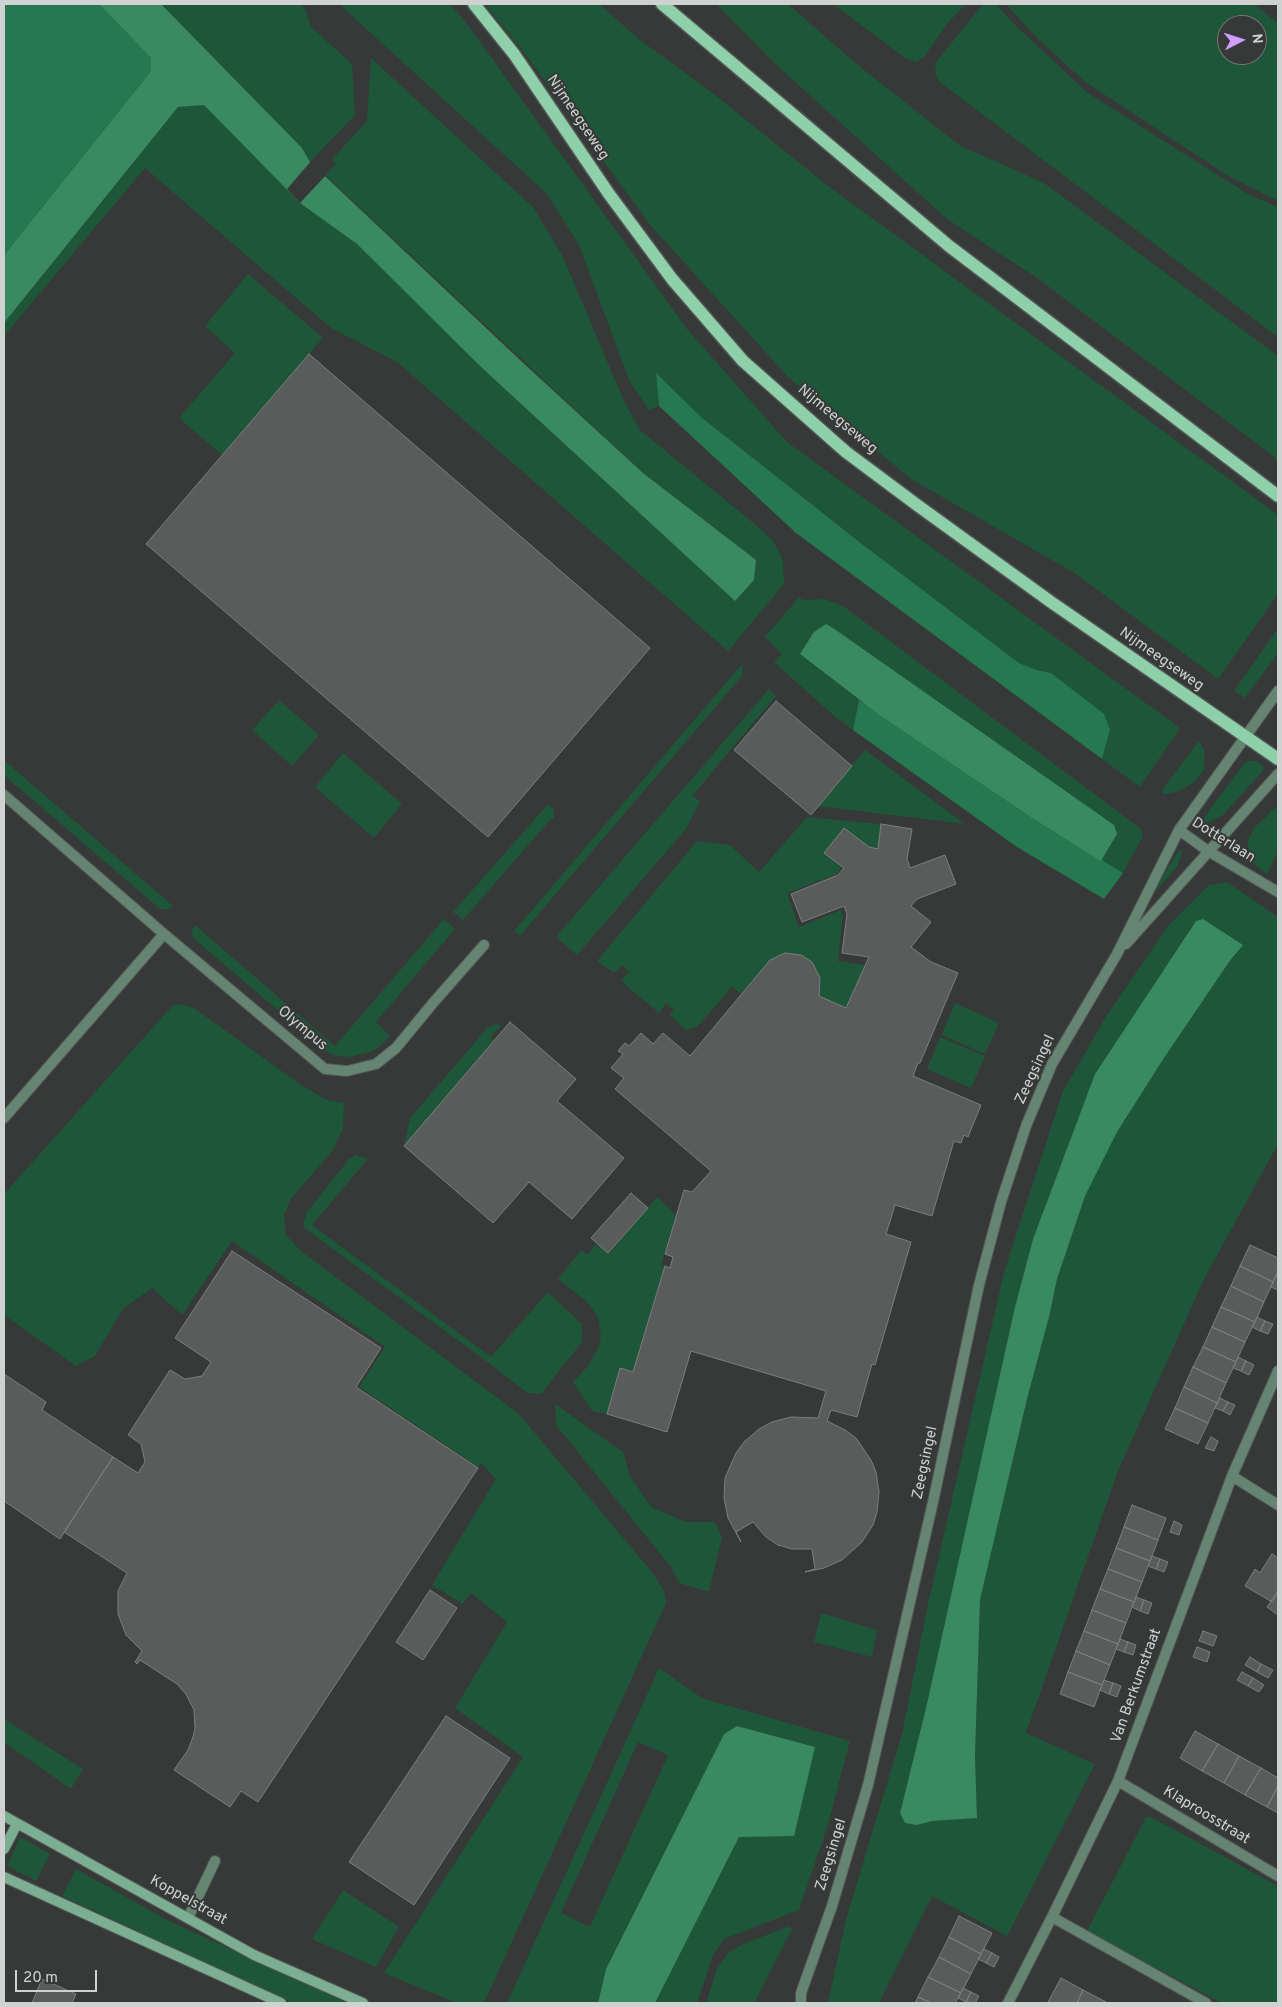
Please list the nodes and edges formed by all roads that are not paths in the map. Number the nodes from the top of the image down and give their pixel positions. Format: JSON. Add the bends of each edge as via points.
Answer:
{"nodes":[{"id":1,"x":474,"y":4,"type":"edge"},
{"id":2,"x":662,"y":4,"type":"edge"},
{"id":3,"x":1278,"y":496,"type":"edge"},
{"id":4,"x":1278,"y":691,"type":"edge"},
{"id":5,"x":1245,"y":737,"type":"junction"},
{"id":6,"x":1278,"y":759,"type":"edge"},
{"id":7,"x":1278,"y":774,"type":"edge"},
{"id":8,"x":4,"y":795,"type":"edge"},
{"id":9,"x":1179,"y":830,"type":"junction"},
{"id":10,"x":1208,"y":851,"type":"junction"},
{"id":11,"x":1278,"y":892,"type":"edge"},
{"id":12,"x":164,"y":934,"type":"junction"},
{"id":13,"x":484,"y":944,"type":"dead end"},
{"id":14,"x":1117,"y":954,"type":"junction"},
{"id":15,"x":4,"y":1118,"type":"edge"},
{"id":16,"x":1278,"y":1371,"type":"edge"},
{"id":17,"x":1232,"y":1476,"type":"junction"},
{"id":18,"x":1278,"y":1505,"type":"edge"},
{"id":19,"x":1118,"y":1781,"type":"junction"},
{"id":20,"x":4,"y":1816,"type":"edge"},
{"id":21,"x":17,"y":1824,"type":"junction"},
{"id":22,"x":4,"y":1849,"type":"edge"},
{"id":23,"x":215,"y":1861,"type":"dead end"},
{"id":24,"x":1278,"y":1876,"type":"edge"},
{"id":25,"x":4,"y":1877,"type":"edge"},
{"id":26,"x":1052,"y":1917,"type":"junction"},
{"id":27,"x":188,"y":1918,"type":"junction"},
{"id":28,"x":801,"y":1998,"type":"edge"},
{"id":29,"x":281,"y":2003,"type":"edge"},
{"id":30,"x":363,"y":2003,"type":"edge"},
{"id":31,"x":793,"y":2003,"type":"edge"},
{"id":32,"x":1008,"y":2003,"type":"edge"},
{"id":33,"x":1206,"y":2003,"type":"edge"}],
"edges":[{"from":1,"to":5,"type":"main road","name":"Nijmeegseweg","via":[[514,54],[672,279],[742,361],[846,452],[1051,602]]},
{"from":2,"to":3,"type":"main road","via":[[949,246]]},
{"from":4,"to":5,"type":"street","name":"Zeegsingel"},
{"from":5,"to":6,"type":"main road","name":"Nijmeegseweg"},
{"from":5,"to":9,"type":"street","name":"Zeegsingel"},
{"from":7,"to":10,"type":"street","name":"Zeegsingel"},
{"from":8,"to":12,"type":"street","name":"Olympus"},
{"from":9,"to":10,"type":"street","name":"Dotterlaan"},
{"from":9,"to":14,"type":"street","name":"Zeegsingel"},
{"from":10,"to":11,"type":"street","name":"Dotterlaan"},
{"from":10,"to":14,"type":"street","name":"Zeegsingel"},
{"from":12,"to":13,"type":"street","name":"Olympus","via":[[325,1068],[347,1071],[376,1064],[396,1048]]},
{"from":12,"to":15,"type":"street"},
{"from":14,"to":28,"type":"street","name":"Zeegsingel","via":[[1052,1064],[1026,1126],[1001,1202],[979,1284],[868,1785]]},
{"from":16,"to":17,"type":"street","name":"Van Berkumstraat"},
{"from":17,"to":18,"type":"street"},
{"from":17,"to":19,"type":"street","name":"Van Berkumstraat"},
{"from":19,"to":24,"type":"street","name":"Klaproosstraat"},
{"from":19,"to":26,"type":"street","name":"Van Berkumstraat"},
{"from":20,"to":21,"type":"street","name":"Koppelstraat"},
{"from":21,"to":22,"type":"street"},
{"from":21,"to":27,"type":"street","name":"Koppelstraat"},
{"from":23,"to":27,"type":"street"},
{"from":25,"to":29,"type":"street"},
{"from":26,"to":32,"type":"street","name":"Van Berkumstraat"},
{"from":26,"to":33,"type":"street"},
{"from":27,"to":30,"type":"street","name":"Koppelstraat","via":[[254,1955]]},
{"from":28,"to":31,"type":"street","name":"Zeegsingel"}]}
